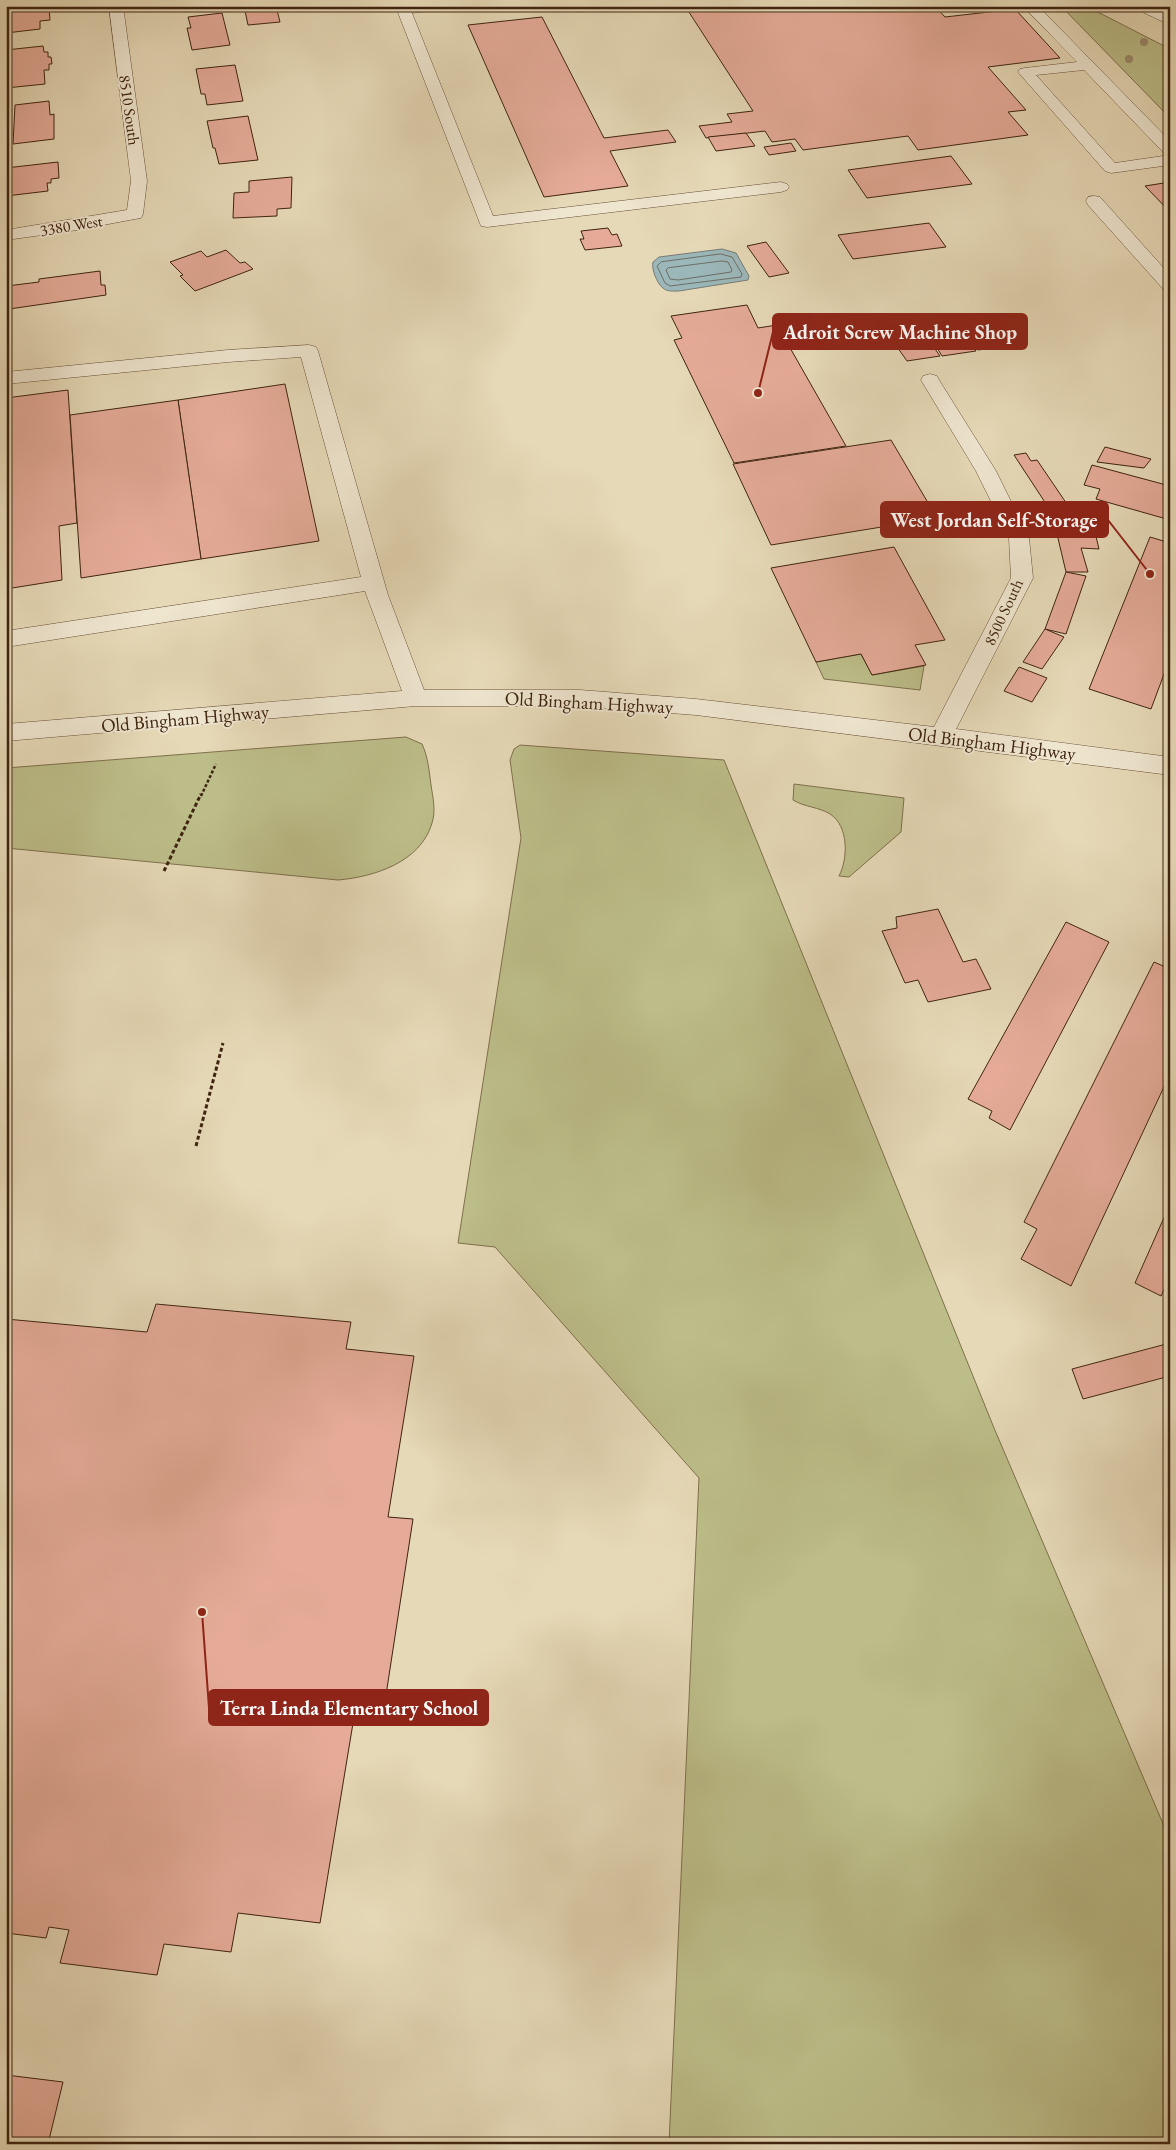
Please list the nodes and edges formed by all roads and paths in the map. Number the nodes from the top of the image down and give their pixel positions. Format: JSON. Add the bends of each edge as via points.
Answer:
{"nodes":[{"id":1,"x":116,"y":6,"type":"edge"},
{"id":2,"x":436,"y":6,"type":"edge"},
{"id":3,"x":1030,"y":6,"type":"edge"},
{"id":4,"x":1141,"y":6,"type":"edge"},
{"id":5,"x":1170,"y":21,"type":"edge"},
{"id":6,"x":1088,"y":64,"type":"junction"},
{"id":7,"x":1170,"y":150,"type":"edge"},
{"id":8,"x":1170,"y":160,"type":"edge"},
{"id":9,"x":781,"y":187,"type":"dead end"},
{"id":10,"x":1094,"y":201,"type":"dead end"},
{"id":11,"x":134,"y":214,"type":"joint"},
{"id":12,"x":6,"y":235,"type":"edge"},
{"id":13,"x":1170,"y":286,"type":"edge"},
{"id":14,"x":6,"y":378,"type":"edge"},
{"id":15,"x":930,"y":380,"type":"dead end"},
{"id":16,"x":374,"y":582,"type":"junction"},
{"id":17,"x":6,"y":639,"type":"edge"},
{"id":18,"x":416,"y":698,"type":"junction"},
{"id":19,"x":6,"y":733,"type":"edge"},
{"id":20,"x":941,"y":736,"type":"junction"},
{"id":21,"x":216,"y":764,"type":"dead end"},
{"id":22,"x":1170,"y":766,"type":"edge"},
{"id":23,"x":164,"y":870,"type":"dead end"},
{"id":24,"x":223,"y":1043,"type":"dead end"},
{"id":25,"x":196,"y":1146,"type":"dead end"}],
"edges":[{"from":1,"to":11,"type":"street","name":"8510 South","via":[[139,180]]},
{"from":2,"to":9,"type":"street","via":[[404,10],[487,222]]},
{"from":3,"to":6,"type":"street"},
{"from":4,"to":5,"type":"street"},
{"from":6,"to":7,"type":"street"},
{"from":6,"to":8,"type":"street","via":[[1025,72],[1111,168]]},
{"from":10,"to":13,"type":"street"},
{"from":11,"to":12,"type":"street","name":"3380 West"},
{"from":14,"to":16,"type":"street","via":[[309,351]]},
{"from":15,"to":20,"type":"street","name":"8500 South","via":[[986,471],[1019,538],[1022,578]]},
{"from":16,"to":17,"type":"street"},
{"from":16,"to":18,"type":"street"},
{"from":18,"to":19,"type":"street","name":"Old Bingham Highway"},
{"from":18,"to":20,"type":"street","name":"Old Bingham Highway","via":[[580,698],[696,707]]},
{"from":20,"to":22,"type":"street","name":"Old Bingham Highway"},
{"from":21,"to":23,"type":"path"},
{"from":24,"to":25,"type":"path"}]}
